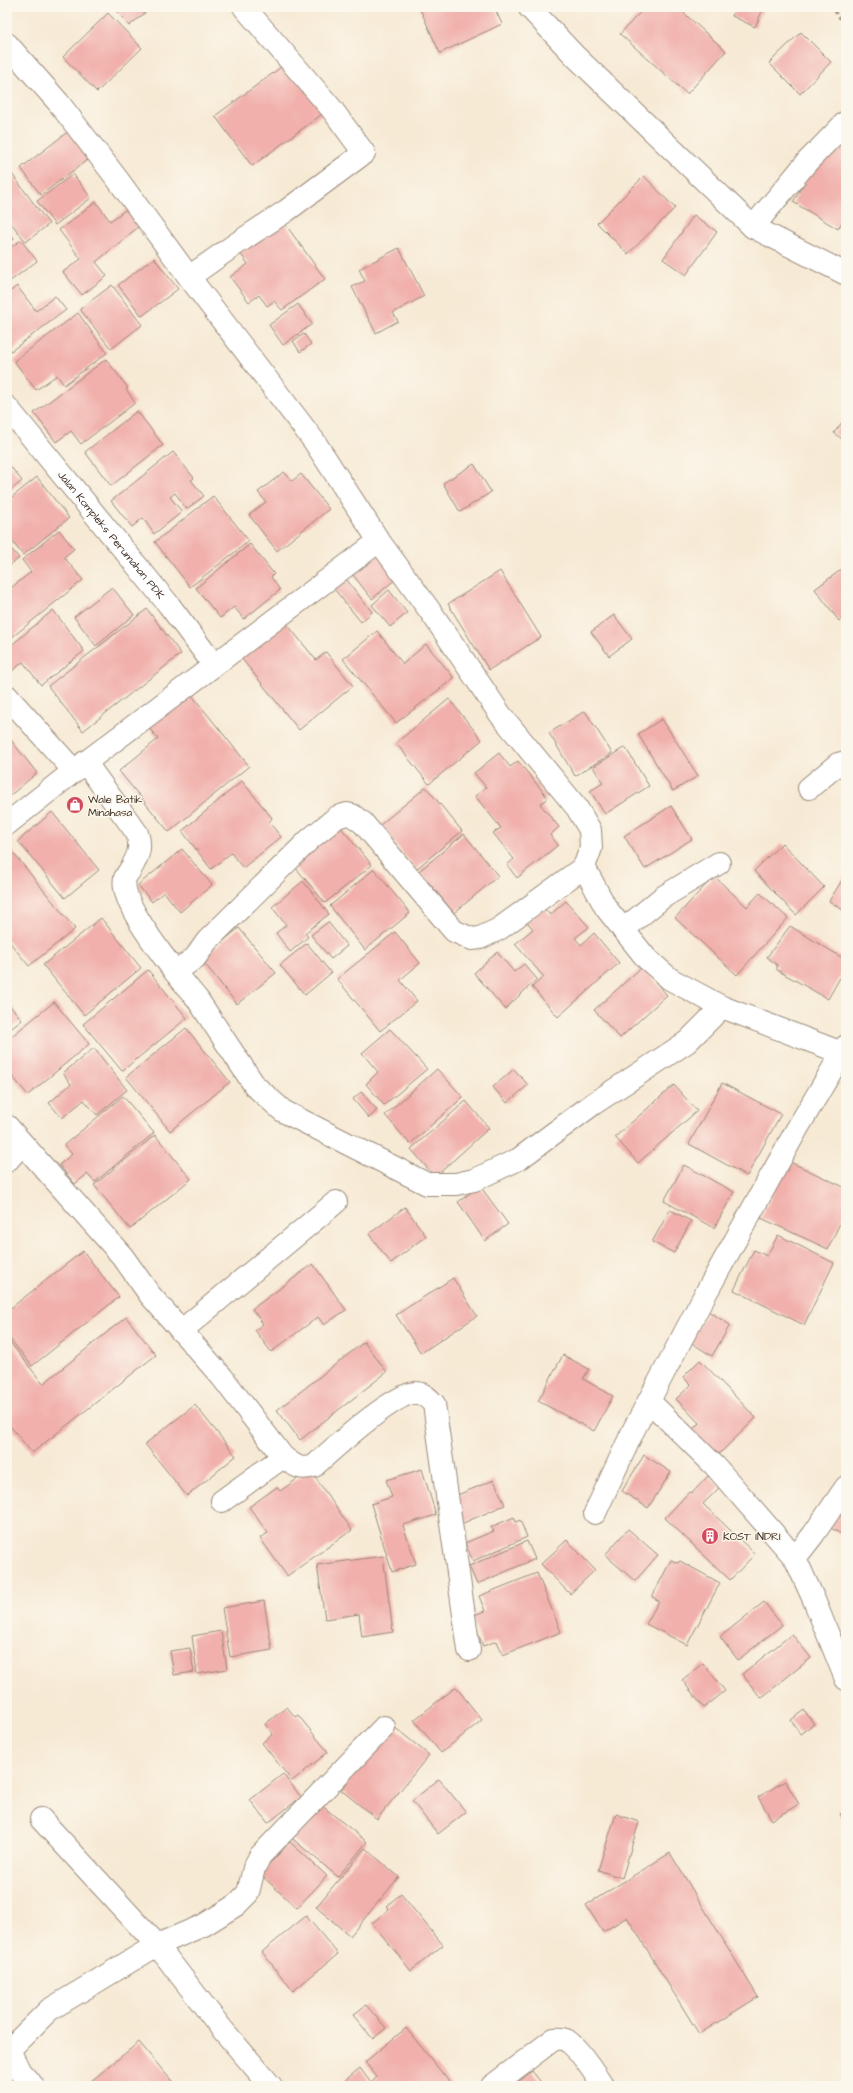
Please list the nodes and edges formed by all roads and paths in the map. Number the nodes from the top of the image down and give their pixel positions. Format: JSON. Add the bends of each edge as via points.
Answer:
{"nodes":[{"id":1,"x":244,"y":7,"type":"edge"},
{"id":2,"x":529,"y":7,"type":"edge"},
{"id":3,"x":830,"y":7,"type":"edge"},
{"id":4,"x":846,"y":26,"type":"edge"},
{"id":5,"x":7,"y":44,"type":"edge"},
{"id":6,"x":846,"y":122,"type":"edge"},
{"id":7,"x":753,"y":227,"type":"junction"},
{"id":8,"x":846,"y":274,"type":"edge"},
{"id":9,"x":189,"y":277,"type":"junction"},
{"id":10,"x":7,"y":407,"type":"edge"},
{"id":11,"x":379,"y":541,"type":"junction"},
{"id":12,"x":214,"y":665,"type":"junction"},
{"id":13,"x":7,"y":696,"type":"edge"},
{"id":14,"x":846,"y":762,"type":"edge"},
{"id":15,"x":79,"y":766,"type":"junction"},
{"id":16,"x":809,"y":788,"type":"dead end"},
{"id":17,"x":7,"y":824,"type":"edge"},
{"id":18,"x":719,"y":863,"type":"dead end"},
{"id":19,"x":584,"y":867,"type":"junction"},
{"id":20,"x":623,"y":930,"type":"junction"},
{"id":21,"x":175,"y":972,"type":"junction"},
{"id":22,"x":722,"y":1007,"type":"junction"},
{"id":23,"x":845,"y":1050,"type":"edge"},
{"id":24,"x":7,"y":1126,"type":"edge"},
{"id":25,"x":22,"y":1144,"type":"junction"},
{"id":26,"x":7,"y":1162,"type":"edge"},
{"id":27,"x":336,"y":1202,"type":"dead end"},
{"id":28,"x":181,"y":1331,"type":"junction"},
{"id":29,"x":649,"y":1401,"type":"junction"},
{"id":30,"x":283,"y":1457,"type":"junction"},
{"id":31,"x":846,"y":1487,"type":"edge"},
{"id":32,"x":222,"y":1501,"type":"dead end"},
{"id":33,"x":595,"y":1513,"type":"dead end"},
{"id":34,"x":795,"y":1558,"type":"junction"},
{"id":35,"x":469,"y":1650,"type":"dead end"},
{"id":36,"x":846,"y":1679,"type":"edge"},
{"id":37,"x":384,"y":1727,"type":"dead end"},
{"id":38,"x":41,"y":1819,"type":"dead end"},
{"id":39,"x":157,"y":1945,"type":"junction"},
{"id":40,"x":8,"y":2048,"type":"edge"},
{"id":41,"x":34,"y":2086,"type":"edge"},
{"id":42,"x":271,"y":2086,"type":"edge"},
{"id":43,"x":492,"y":2086,"type":"edge"},
{"id":44,"x":603,"y":2086,"type":"edge"}],
"edges":[{"from":1,"to":9,"type":"street","via":[[331,108],[364,153],[286,211]]},
{"from":2,"to":7,"type":"street","via":[[575,56]]},
{"from":3,"to":4,"type":"path"},
{"from":5,"to":9,"type":"street","via":[[58,102]]},
{"from":6,"to":7,"type":"street","via":[[807,162]]},
{"from":7,"to":8,"type":"street"},
{"from":9,"to":11,"type":"street","via":[[314,442]]},
{"from":10,"to":12,"type":"street","name":"Jalan Kompleks Perumahan PDK","via":[[169,605]]},
{"from":11,"to":12,"type":"street"},
{"from":11,"to":19,"type":"street","via":[[500,714],[576,808],[590,830],[591,848]]},
{"from":12,"to":15,"type":"street"},
{"from":13,"to":15,"type":"street"},
{"from":14,"to":16,"type":"street","via":[[838,764]]},
{"from":15,"to":17,"type":"street"},
{"from":15,"to":21,"type":"street","via":[[137,833],[141,843],[139,853],[125,878],[126,890],[141,925]]},
{"from":18,"to":20,"type":"street","via":[[663,897]]},
{"from":19,"to":20,"type":"street","via":[[606,908]]},
{"from":19,"to":21,"type":"street","via":[[499,929],[472,939],[454,931],[363,823],[352,815],[337,817],[310,838],[206,941],[195,958]]},
{"from":20,"to":22,"type":"street","via":[[646,958],[670,980]]},
{"from":21,"to":22,"type":"street","via":[[198,1000],[255,1086],[283,1111],[427,1184],[456,1184],[474,1180],[519,1159],[593,1104],[687,1042]]},
{"from":22,"to":23,"type":"street"},
{"from":23,"to":29,"type":"street","via":[[797,1129]]},
{"from":24,"to":25,"type":"street"},
{"from":25,"to":26,"type":"street"},
{"from":25,"to":28,"type":"street","via":[[123,1257],[150,1295]]},
{"from":27,"to":28,"type":"street"},
{"from":28,"to":30,"type":"street","via":[[222,1377]]},
{"from":29,"to":33,"type":"street"},
{"from":29,"to":34,"type":"street","via":[[715,1466]]},
{"from":30,"to":32,"type":"street"},
{"from":30,"to":35,"type":"street","via":[[296,1467],[305,1469],[314,1466],[400,1397],[418,1392],[434,1404]]},
{"from":31,"to":34,"type":"street"},
{"from":34,"to":36,"type":"street"},
{"from":37,"to":39,"type":"street","via":[[260,1856],[254,1868],[248,1893],[236,1905],[204,1925]]},
{"from":38,"to":39,"type":"street"},
{"from":39,"to":40,"type":"street","via":[[49,2010]]},
{"from":39,"to":42,"type":"street","via":[[222,2029]]},
{"from":40,"to":41,"type":"street","via":[[20,2072]]},
{"from":43,"to":44,"type":"street","via":[[560,2038],[568,2041]]}]}
